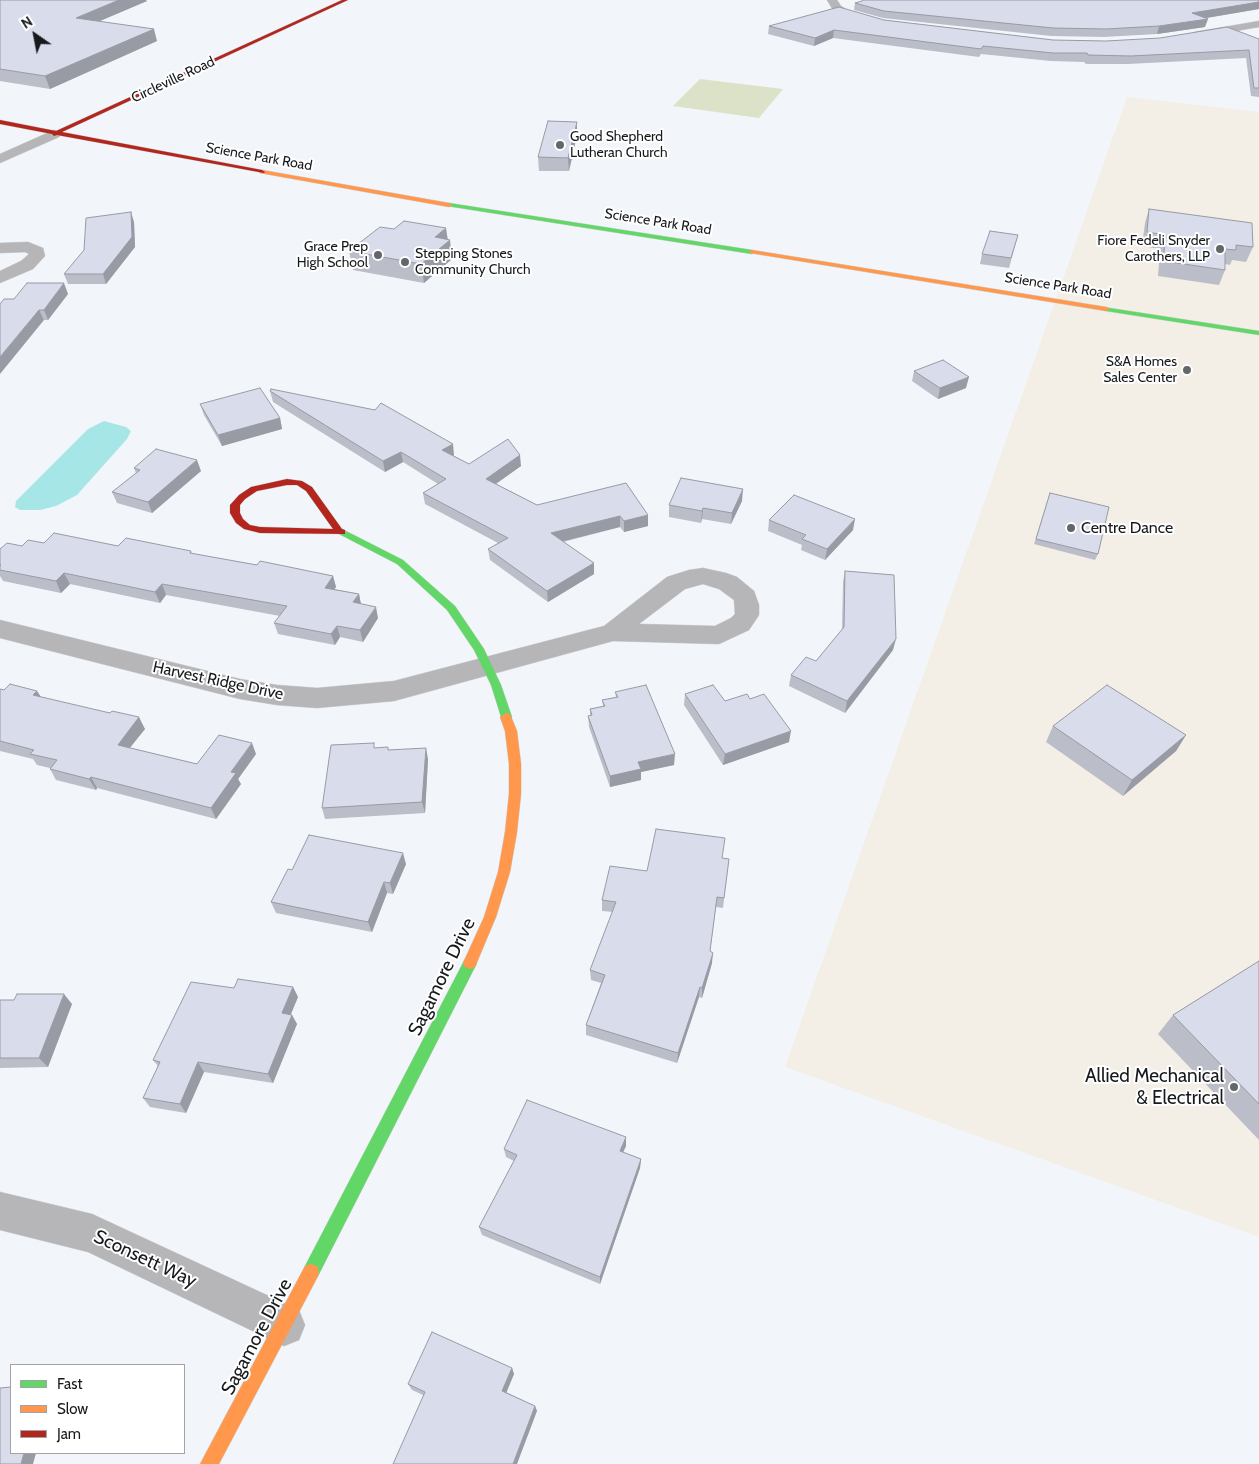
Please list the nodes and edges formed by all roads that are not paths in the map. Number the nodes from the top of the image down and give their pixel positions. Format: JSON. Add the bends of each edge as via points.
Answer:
{"nodes":[{"id":1,"x":346,"y":0,"type":"edge"},
{"id":2,"x":832,"y":0,"type":"edge"},
{"id":3,"x":883,"y":24,"type":"edge"},
{"id":4,"x":1256,"y":26,"type":"edge"},
{"id":5,"x":1181,"y":37,"type":"edge"},
{"id":6,"x":0,"y":122,"type":"edge"},
{"id":7,"x":54,"y":134,"type":"junction"},
{"id":8,"x":0,"y":159,"type":"edge"},
{"id":9,"x":0,"y":248,"type":"edge"},
{"id":10,"x":0,"y":278,"type":"edge"},
{"id":11,"x":1259,"y":333,"type":"edge"},
{"id":12,"x":338,"y":531,"type":"junction"},
{"id":13,"x":0,"y":629,"type":"edge"},
{"id":14,"x":613,"y":632,"type":"junction"},
{"id":15,"x":488,"y":667,"type":"junction"},
{"id":16,"x":0,"y":1211,"type":"edge"},
{"id":17,"x":284,"y":1325,"type":"junction"},
{"id":18,"x":209,"y":1464,"type":"edge"}],
"edges":[{"from":1,"to":7,"type":"street","name":"Circleville Road"},
{"from":2,"to":3,"type":"street","via":[[846,13]]},
{"from":4,"to":5,"type":"street"},
{"from":6,"to":7,"type":"street","name":"Science Park Road"},
{"from":7,"to":8,"type":"street","name":"Circleville Road"},
{"from":7,"to":11,"type":"street","name":"Science Park Road","via":[[358,190]]},
{"from":9,"to":10,"type":"street","via":[[28,247],[37,252],[37,256],[27,265]]},
{"from":12,"to":12,"type":"street","name":"Sagamore Drive","via":[[309,488],[300,483],[287,482],[254,489],[235,505],[239,521],[247,527]]},
{"from":12,"to":15,"type":"street","name":"Sagamore Drive","via":[[400,562],[425,582],[451,608],[474,639]]},
{"from":13,"to":15,"type":"street","name":"Harvest Ridge Drive","via":[[197,679],[277,695],[317,698],[394,690]]},
{"from":14,"to":14,"type":"street","name":"Harvest Ridge Drive","via":[[719,635],[740,624],[746,616],[747,605],[745,598],[718,578],[689,578],[676,583]]},
{"from":14,"to":15,"type":"street","name":"Harvest Ridge Drive"},
{"from":15,"to":17,"type":"street","name":"Sagamore Drive","via":[[502,701],[515,764],[513,813],[502,881],[474,958]]},
{"from":16,"to":17,"type":"street","name":"Sconsett Way","via":[[92,1232]]},
{"from":17,"to":18,"type":"street","name":"Sagamore Drive"}]}
